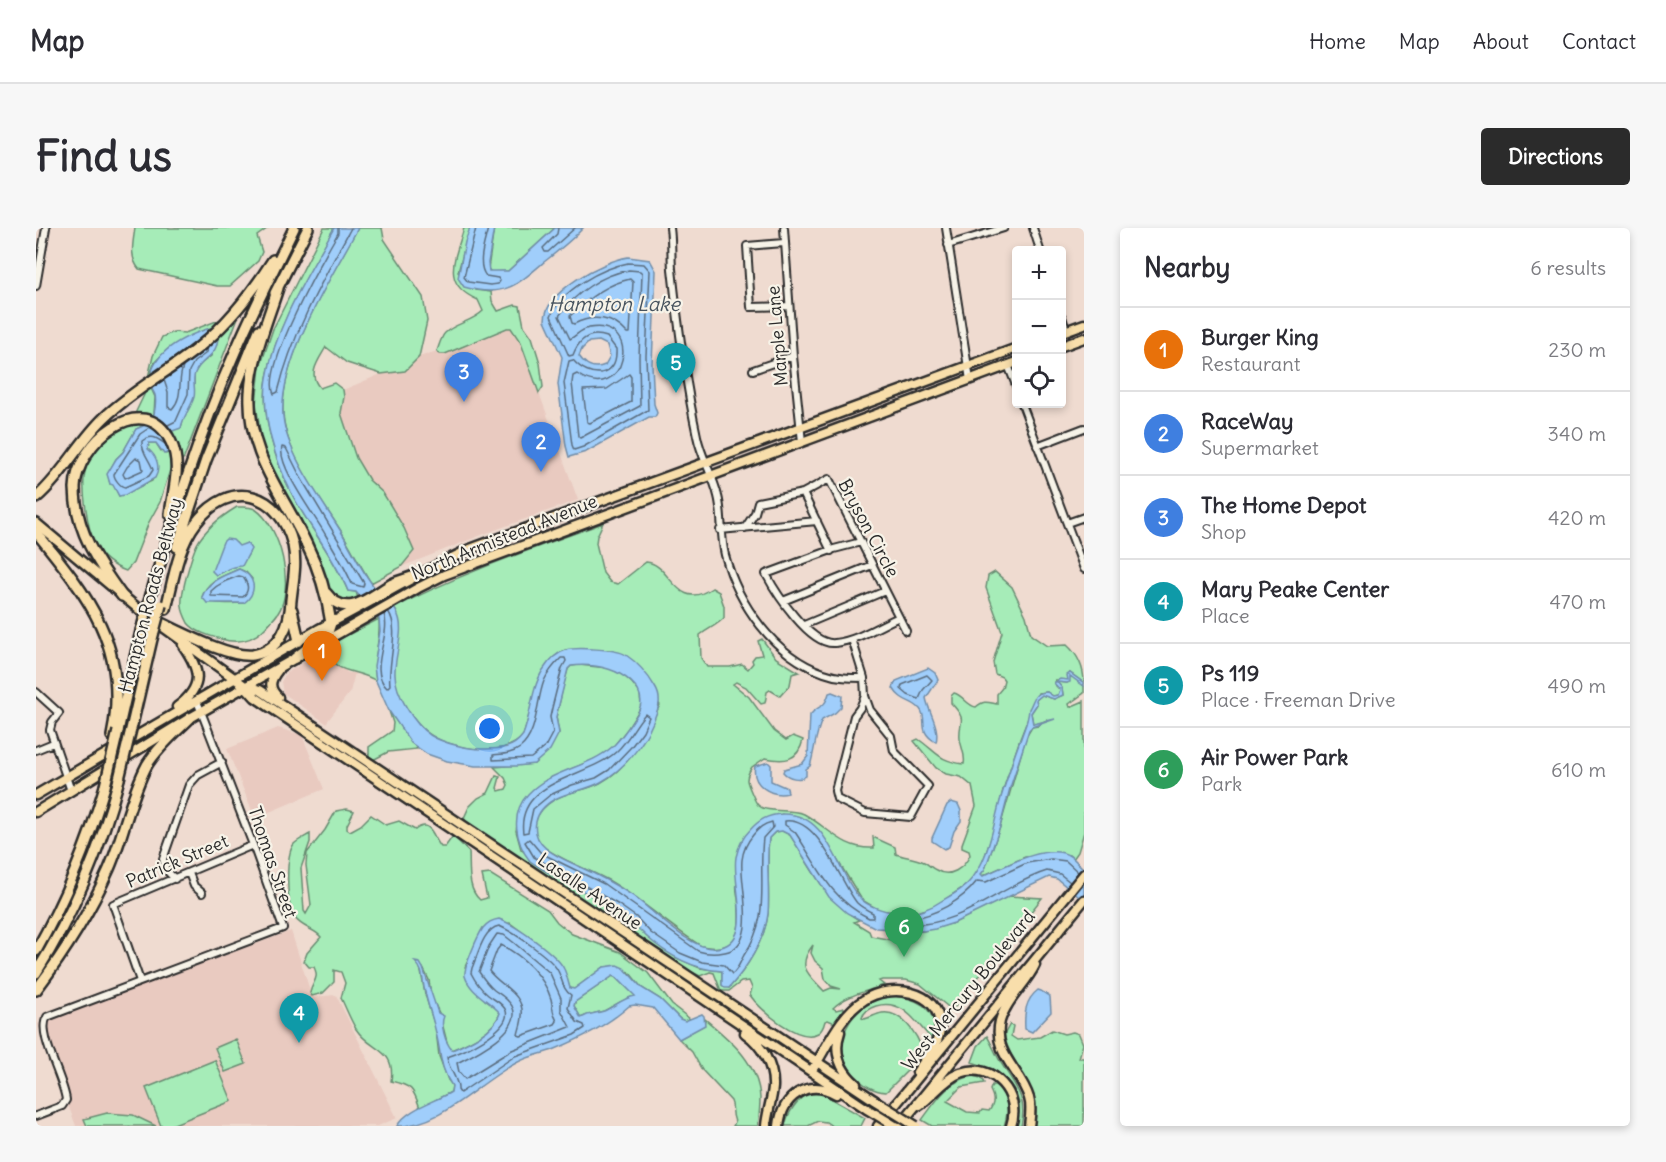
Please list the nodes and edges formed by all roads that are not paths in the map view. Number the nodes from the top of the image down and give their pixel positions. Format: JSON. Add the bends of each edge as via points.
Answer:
{"nodes":[{"id":1,"x":46,"y":228,"type":"edge"},
{"id":2,"x":294,"y":228,"type":"edge"},
{"id":3,"x":308,"y":228,"type":"edge"},
{"id":4,"x":670,"y":228,"type":"edge"},
{"id":5,"x":784,"y":228,"type":"edge"},
{"id":6,"x":946,"y":228,"type":"edge"},
{"id":7,"x":1004,"y":228,"type":"edge"},
{"id":8,"x":1033,"y":228,"type":"edge"},
{"id":9,"x":784,"y":243,"type":"junction"},
{"id":10,"x":948,"y":245,"type":"junction"},
{"id":11,"x":1039,"y":246,"type":"edge"},
{"id":12,"x":38,"y":267,"type":"edge"},
{"id":13,"x":36,"y":286,"type":"edge"},
{"id":14,"x":278,"y":288,"type":"junction"},
{"id":15,"x":789,"y":306,"type":"junction"},
{"id":16,"x":1084,"y":324,"type":"edge"},
{"id":17,"x":1066,"y":330,"type":"edge"},
{"id":18,"x":1084,"y":338,"type":"edge"},
{"id":19,"x":1066,"y":345,"type":"edge"},
{"id":20,"x":1012,"y":350,"type":"edge"},
{"id":21,"x":793,"y":357,"type":"junction"},
{"id":22,"x":1012,"y":364,"type":"edge"},
{"id":23,"x":967,"y":366,"type":"junction"},
{"id":24,"x":753,"y":370,"type":"dead end"},
{"id":25,"x":969,"y":380,"type":"junction"},
{"id":26,"x":1023,"y":408,"type":"edge"},
{"id":27,"x":800,"y":428,"type":"junction"},
{"id":28,"x":1084,"y":428,"type":"edge"},
{"id":29,"x":802,"y":442,"type":"junction"},
{"id":30,"x":1037,"y":446,"type":"junction"},
{"id":31,"x":705,"y":462,"type":"junction"},
{"id":32,"x":711,"y":476,"type":"junction"},
{"id":33,"x":803,"y":493,"type":"junction"},
{"id":34,"x":36,"y":498,"type":"edge"},
{"id":35,"x":1084,"y":517,"type":"edge"},
{"id":36,"x":817,"y":522,"type":"junction"},
{"id":37,"x":36,"y":523,"type":"edge"},
{"id":38,"x":1067,"y":523,"type":"junction"},
{"id":39,"x":745,"y":528,"type":"junction"},
{"id":40,"x":720,"y":530,"type":"junction"},
{"id":41,"x":36,"y":532,"type":"edge"},
{"id":42,"x":166,"y":540,"type":"junction"},
{"id":43,"x":861,"y":542,"type":"junction"},
{"id":44,"x":831,"y":551,"type":"junction"},
{"id":45,"x":872,"y":565,"type":"junction"},
{"id":46,"x":1084,"y":569,"type":"edge"},
{"id":47,"x":419,"y":574,"type":"joint"},
{"id":48,"x":324,"y":590,"type":"junction"},
{"id":49,"x":885,"y":591,"type":"junction"},
{"id":50,"x":122,"y":596,"type":"junction"},
{"id":51,"x":783,"y":601,"type":"junction"},
{"id":52,"x":362,"y":604,"type":"junction"},
{"id":53,"x":163,"y":607,"type":"junction"},
{"id":54,"x":291,"y":608,"type":"junction"},
{"id":55,"x":899,"y":617,"type":"junction"},
{"id":56,"x":151,"y":618,"type":"junction"},
{"id":57,"x":332,"y":623,"type":"junction"},
{"id":58,"x":804,"y":625,"type":"junction"},
{"id":59,"x":906,"y":631,"type":"dead end"},
{"id":60,"x":179,"y":639,"type":"junction"},
{"id":61,"x":852,"y":639,"type":"junction"},
{"id":62,"x":299,"y":641,"type":"junction"},
{"id":63,"x":295,"y":658,"type":"junction"},
{"id":64,"x":282,"y":665,"type":"junction"},
{"id":65,"x":864,"y":678,"type":"junction"},
{"id":66,"x":235,"y":679,"type":"junction"},
{"id":67,"x":245,"y":686,"type":"junction"},
{"id":68,"x":36,"y":692,"type":"edge"},
{"id":69,"x":865,"y":696,"type":"junction"},
{"id":70,"x":197,"y":701,"type":"junction"},
{"id":71,"x":201,"y":711,"type":"junction"},
{"id":72,"x":190,"y":718,"type":"junction"},
{"id":73,"x":160,"y":722,"type":"junction"},
{"id":74,"x":115,"y":733,"type":"junction"},
{"id":75,"x":53,"y":743,"type":"junction"},
{"id":76,"x":348,"y":749,"type":"junction"},
{"id":77,"x":36,"y":750,"type":"edge"},
{"id":78,"x":222,"y":762,"type":"junction"},
{"id":79,"x":66,"y":778,"type":"junction"},
{"id":80,"x":71,"y":791,"type":"junction"},
{"id":81,"x":36,"y":795,"type":"edge"},
{"id":82,"x":36,"y":812,"type":"edge"},
{"id":83,"x":253,"y":845,"type":"junction"},
{"id":84,"x":189,"y":873,"type":"junction"},
{"id":85,"x":1084,"y":874,"type":"edge"},
{"id":86,"x":175,"y":879,"type":"junction"},
{"id":87,"x":202,"y":893,"type":"dead end"},
{"id":88,"x":1083,"y":901,"type":"edge"},
{"id":89,"x":1043,"y":950,"type":"junction"},
{"id":90,"x":36,"y":951,"type":"edge"},
{"id":91,"x":36,"y":973,"type":"edge"},
{"id":92,"x":140,"y":981,"type":"junction"},
{"id":93,"x":36,"y":990,"type":"edge"},
{"id":94,"x":695,"y":994,"type":"junction"},
{"id":95,"x":844,"y":1020,"type":"junction"},
{"id":96,"x":817,"y":1063,"type":"junction"},
{"id":97,"x":811,"y":1072,"type":"junction"},
{"id":98,"x":904,"y":1095,"type":"junction"},
{"id":99,"x":874,"y":1100,"type":"junction"},
{"id":100,"x":864,"y":1107,"type":"junction"},
{"id":101,"x":912,"y":1110,"type":"junction"},
{"id":102,"x":36,"y":1116,"type":"edge"},
{"id":103,"x":766,"y":1126,"type":"edge"},
{"id":104,"x":779,"y":1126,"type":"edge"},
{"id":105,"x":878,"y":1126,"type":"edge"},
{"id":106,"x":895,"y":1126,"type":"edge"},
{"id":107,"x":899,"y":1126,"type":"edge"},
{"id":108,"x":916,"y":1126,"type":"edge"},
{"id":109,"x":1011,"y":1126,"type":"edge"},
{"id":110,"x":1029,"y":1126,"type":"edge"}],
"edges":[{"from":1,"to":12,"type":"street"},
{"from":2,"to":34,"type":"highway","via":[[231,317],[200,346],[142,386],[99,424]]},
{"from":2,"to":42,"type":"highway","name":"Hampton Roads Beltway","via":[[224,378]]},
{"from":3,"to":14,"type":"highway","name":"Hampton Roads Beltway"},
{"from":4,"to":31,"type":"street","via":[[687,373],[696,433]]},
{"from":5,"to":9,"type":"street","name":"Marple Lane"},
{"from":6,"to":10,"type":"street"},
{"from":7,"to":10,"type":"street"},
{"from":8,"to":11,"type":"street"},
{"from":9,"to":15,"type":"street","name":"Marple Lane"},
{"from":9,"to":15,"type":"street","via":[[747,246],[751,307]]},
{"from":10,"to":23,"type":"street"},
{"from":12,"to":13,"type":"street"},
{"from":14,"to":48,"type":"highway","via":[[254,366],[251,416],[258,451],[308,546]]},
{"from":14,"to":53,"type":"highway","name":"Hampton Roads Beltway","via":[[206,460],[174,558]]},
{"from":15,"to":21,"type":"street","name":"Marple Lane"},
{"from":16,"to":17,"type":"main road"},
{"from":18,"to":19,"type":"main road"},
{"from":20,"to":23,"type":"main road","name":"North Armistead Avenue"},
{"from":21,"to":24,"type":"street"},
{"from":21,"to":27,"type":"street","name":"Marple Lane"},
{"from":22,"to":25,"type":"main road","name":"North Armistead Avenue"},
{"from":23,"to":25,"type":"street"},
{"from":23,"to":27,"type":"main road","name":"North Armistead Avenue"},
{"from":25,"to":29,"type":"main road","name":"North Armistead Avenue"},
{"from":26,"to":30,"type":"street"},
{"from":27,"to":29,"type":"street","name":"Marple Lane"},
{"from":27,"to":31,"type":"main road","name":"North Armistead Avenue"},
{"from":28,"to":30,"type":"street"},
{"from":29,"to":32,"type":"main road","name":"North Armistead Avenue"},
{"from":30,"to":38,"type":"street"},
{"from":31,"to":32,"type":"street"},
{"from":31,"to":47,"type":"main road","name":"North Armistead Avenue","via":[[471,549]]},
{"from":32,"to":40,"type":"street","via":[[719,501]]},
{"from":32,"to":63,"type":"main road","name":"North Armistead Avenue","via":[[469,565],[396,600]]},
{"from":33,"to":36,"type":"street"},
{"from":33,"to":39,"type":"street","name":"Bryson Circle","via":[[758,502]]},
{"from":33,"to":43,"type":"street","name":"Bryson Circle","via":[[829,479]]},
{"from":35,"to":38,"type":"street"},
{"from":36,"to":39,"type":"street"},
{"from":36,"to":44,"type":"street"},
{"from":37,"to":50,"type":"main road","name":"Lasalle Avenue"},
{"from":38,"to":46,"type":"street"},
{"from":39,"to":40,"type":"street"},
{"from":40,"to":65,"type":"street","via":[[741,595],[767,633],[814,669],[832,676]]},
{"from":41,"to":74,"type":"highway","via":[[64,565],[99,622],[108,645],[116,689]]},
{"from":42,"to":50,"type":"highway","via":[[176,467],[173,448],[162,429],[149,422],[122,422],[94,442],[80,465],[75,487],[87,542]]},
{"from":42,"to":74,"type":"highway","name":"Hampton Roads Beltway","bridge":true},
{"from":43,"to":44,"type":"street"},
{"from":43,"to":45,"type":"street","name":"Bryson Circle"},
{"from":44,"to":51,"type":"street","via":[[766,574]]},
{"from":45,"to":49,"type":"street","name":"Bryson Circle"},
{"from":45,"to":51,"type":"street"},
{"from":47,"to":52,"type":"highway"},
{"from":48,"to":52,"type":"highway","via":[[339,604]]},
{"from":48,"to":57,"type":"highway"},
{"from":49,"to":55,"type":"street","name":"Bryson Circle"},
{"from":49,"to":58,"type":"street"},
{"from":50,"to":56,"type":"main road","name":"Lasalle Avenue"},
{"from":51,"to":58,"type":"street"},
{"from":52,"to":57,"type":"main road"},
{"from":53,"to":54,"type":"highway","via":[[186,540],[196,523],[219,501],[244,495],[270,506],[289,532],[295,554]]},
{"from":53,"to":91,"type":"highway","name":"Hampton Roads Beltway","bridge":true,"via":[[104,830],[59,935]]},
{"from":54,"to":56,"type":"highway","via":[[281,637],[270,648],[252,655],[227,651]]},
{"from":54,"to":62,"type":"highway"},
{"from":55,"to":59,"type":"street","name":"Bryson Circle"},
{"from":55,"to":61,"type":"street"},
{"from":56,"to":60,"type":"main road","name":"Lasalle Avenue"},
{"from":57,"to":62,"type":"main road"},
{"from":57,"to":63,"type":"highway","via":[[328,632]]},
{"from":58,"to":61,"type":"street","via":[[827,643]]},
{"from":60,"to":66,"type":"main road","name":"Lasalle Avenue"},
{"from":60,"to":73,"type":"main road","via":[[195,664],[196,684],[187,700]]},
{"from":61,"to":65,"type":"street"},
{"from":62,"to":66,"type":"main road"},
{"from":63,"to":64,"type":"main road","name":"North Armistead Avenue"},
{"from":64,"to":67,"type":"main road","name":"North Armistead Avenue"},
{"from":64,"to":76,"type":"main road","via":[[271,681],[273,693]]},
{"from":65,"to":69,"type":"street"},
{"from":66,"to":67,"type":"main road","name":"Lasalle Avenue"},
{"from":66,"to":70,"type":"main road"},
{"from":67,"to":71,"type":"main road","name":"North Armistead Avenue"},
{"from":67,"to":76,"type":"main road","name":"Lasalle Avenue","via":[[260,690]]},
{"from":67,"to":94,"type":"main road","name":"Lasalle Avenue","via":[[255,697]]},
{"from":68,"to":75,"type":"street","via":[[60,713],[50,730]]},
{"from":69,"to":69,"type":"street","via":[[870,710],[891,736],[894,751],[928,786],[911,817],[865,813],[837,799],[835,791],[854,716]]},
{"from":70,"to":71,"type":"street","name":"Thomas Street"},
{"from":70,"to":73,"type":"main road"},
{"from":71,"to":72,"type":"main road","name":"North Armistead Avenue"},
{"from":71,"to":78,"type":"street","name":"Thomas Street"},
{"from":72,"to":80,"type":"main road","name":"North Armistead Avenue"},
{"from":72,"to":93,"type":"highway","via":[[148,764],[97,895],[81,926]]},
{"from":73,"to":79,"type":"main road"},
{"from":74,"to":90,"type":"highway","name":"Hampton Roads Beltway","bridge":true,"via":[[105,786],[82,855]]},
{"from":75,"to":77,"type":"street"},
{"from":75,"to":79,"type":"street"},
{"from":76,"to":96,"type":"main road","name":"Lasalle Avenue"},
{"from":78,"to":83,"type":"street","name":"Thomas Street"},
{"from":78,"to":86,"type":"street","via":[[198,775],[187,789],[164,859],[166,870]]},
{"from":79,"to":80,"type":"street"},
{"from":79,"to":81,"type":"main road"},
{"from":80,"to":82,"type":"main road","name":"North Armistead Avenue"},
{"from":83,"to":84,"type":"street","name":"Patrick Street"},
{"from":83,"to":92,"type":"street","name":"Thomas Street","via":[[283,928]]},
{"from":84,"to":86,"type":"street","name":"Patrick Street"},
{"from":84,"to":87,"type":"street"},
{"from":85,"to":98,"type":"main road","name":"West Mercury Boulevard"},
{"from":86,"to":92,"type":"street","name":"Patrick Street","via":[[113,904]]},
{"from":88,"to":89,"type":"main road","name":"West Mercury Boulevard"},
{"from":89,"to":101,"type":"main road","name":"West Mercury Boulevard"},
{"from":89,"to":110,"type":"main road","via":[[1003,1014],[999,1030],[1001,1049],[1029,1099]]},
{"from":92,"to":102,"type":"street","name":"Thomas Street","via":[[52,1014],[43,1021],[43,1033],[66,1101]]},
{"from":94,"to":97,"type":"main road","name":"Lasalle Avenue"},
{"from":94,"to":103,"type":"main road","via":[[750,1037],[766,1056],[773,1087]]},
{"from":95,"to":96,"type":"main road"},
{"from":95,"to":98,"type":"main road","via":[[862,1001],[883,992],[915,994],[935,1009],[940,1029],[938,1041]]},
{"from":95,"to":99,"type":"main road","via":[[838,1059]]},
{"from":96,"to":97,"type":"main road"},
{"from":96,"to":99,"type":"main road","name":"Lasalle Avenue"},
{"from":97,"to":100,"type":"main road","name":"Lasalle Avenue"},
{"from":98,"to":105,"type":"main road","name":"West Mercury Boulevard"},
{"from":99,"to":108,"type":"main road","name":"Lasalle Avenue","bridge":true},
{"from":100,"to":104,"type":"main road","via":[[823,1088],[812,1087],[799,1092],[784,1106]]},
{"from":100,"to":106,"type":"main road","name":"Lasalle Avenue","bridge":true},
{"from":101,"to":107,"type":"main road","name":"West Mercury Boulevard"},
{"from":101,"to":109,"type":"main road","via":[[956,1074],[978,1071],[992,1075],[1008,1090],[1014,1111]]}]}
